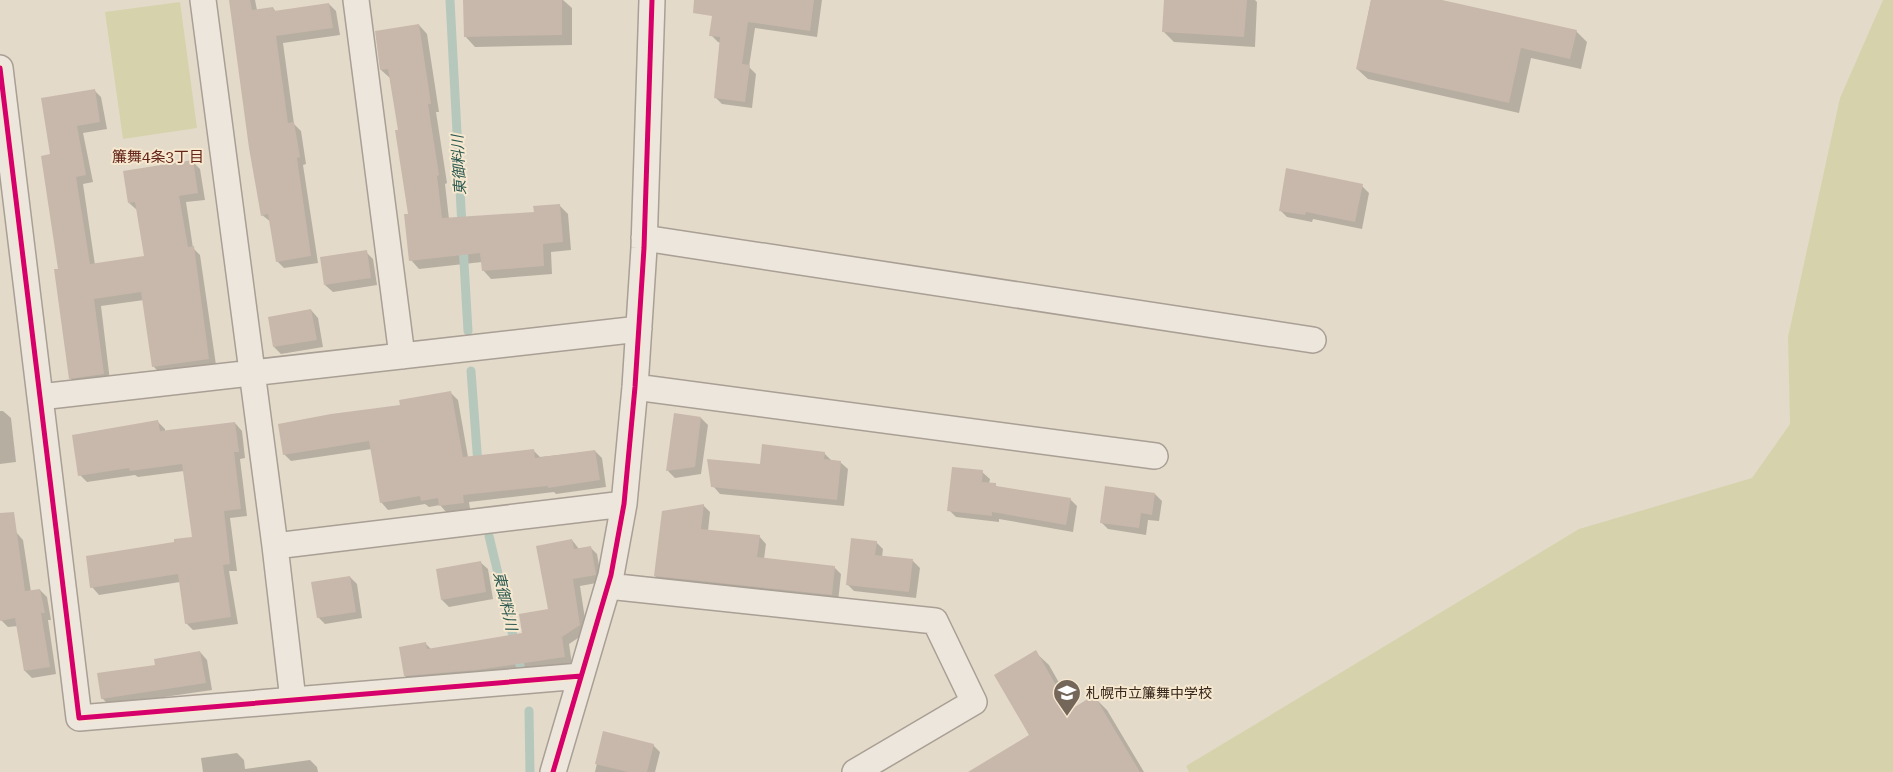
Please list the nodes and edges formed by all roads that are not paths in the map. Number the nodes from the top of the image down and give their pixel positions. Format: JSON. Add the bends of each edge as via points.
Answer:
{"nodes":[{"id":1,"x":203,"y":0,"type":"edge"},
{"id":2,"x":356,"y":0,"type":"edge"},
{"id":3,"x":652,"y":0,"type":"edge"},
{"id":4,"x":0,"y":68,"type":"edge"},
{"id":5,"x":644,"y":238,"type":"junction"},
{"id":6,"x":639,"y":329,"type":"junction"},
{"id":7,"x":1313,"y":340,"type":"dead end"},
{"id":8,"x":402,"y":356,"type":"junction"},
{"id":9,"x":251,"y":373,"type":"junction"},
{"id":10,"x":635,"y":387,"type":"junction"},
{"id":11,"x":40,"y":397,"type":"junction"},
{"id":12,"x":1155,"y":456,"type":"dead end"},
{"id":13,"x":624,"y":504,"type":"junction"},
{"id":14,"x":275,"y":546,"type":"junction"},
{"id":15,"x":608,"y":586,"type":"junction"},
{"id":16,"x":582,"y":676,"type":"junction"},
{"id":17,"x":292,"y":700,"type":"junction"},
{"id":18,"x":553,"y":772,"type":"edge"},
{"id":19,"x":856,"y":772,"type":"edge"}],
"edges":[{"from":1,"to":9,"type":"street"},
{"from":2,"to":8,"type":"street"},
{"from":3,"to":5,"type":"street"},
{"from":4,"to":11,"type":"street"},
{"from":5,"to":6,"type":"street"},
{"from":5,"to":7,"type":"street"},
{"from":6,"to":8,"type":"street"},
{"from":6,"to":10,"type":"street"},
{"from":8,"to":9,"type":"street"},
{"from":9,"to":11,"type":"street"},
{"from":9,"to":14,"type":"street"},
{"from":10,"to":12,"type":"street"},
{"from":10,"to":13,"type":"street"},
{"from":11,"to":17,"type":"street","via":[[79,718]]},
{"from":13,"to":14,"type":"street"},
{"from":13,"to":15,"type":"street"},
{"from":14,"to":17,"type":"street"},
{"from":15,"to":16,"type":"street"},
{"from":15,"to":19,"type":"street","via":[[935,621],[974,702]]},
{"from":16,"to":17,"type":"street"},
{"from":16,"to":18,"type":"street"}]}
